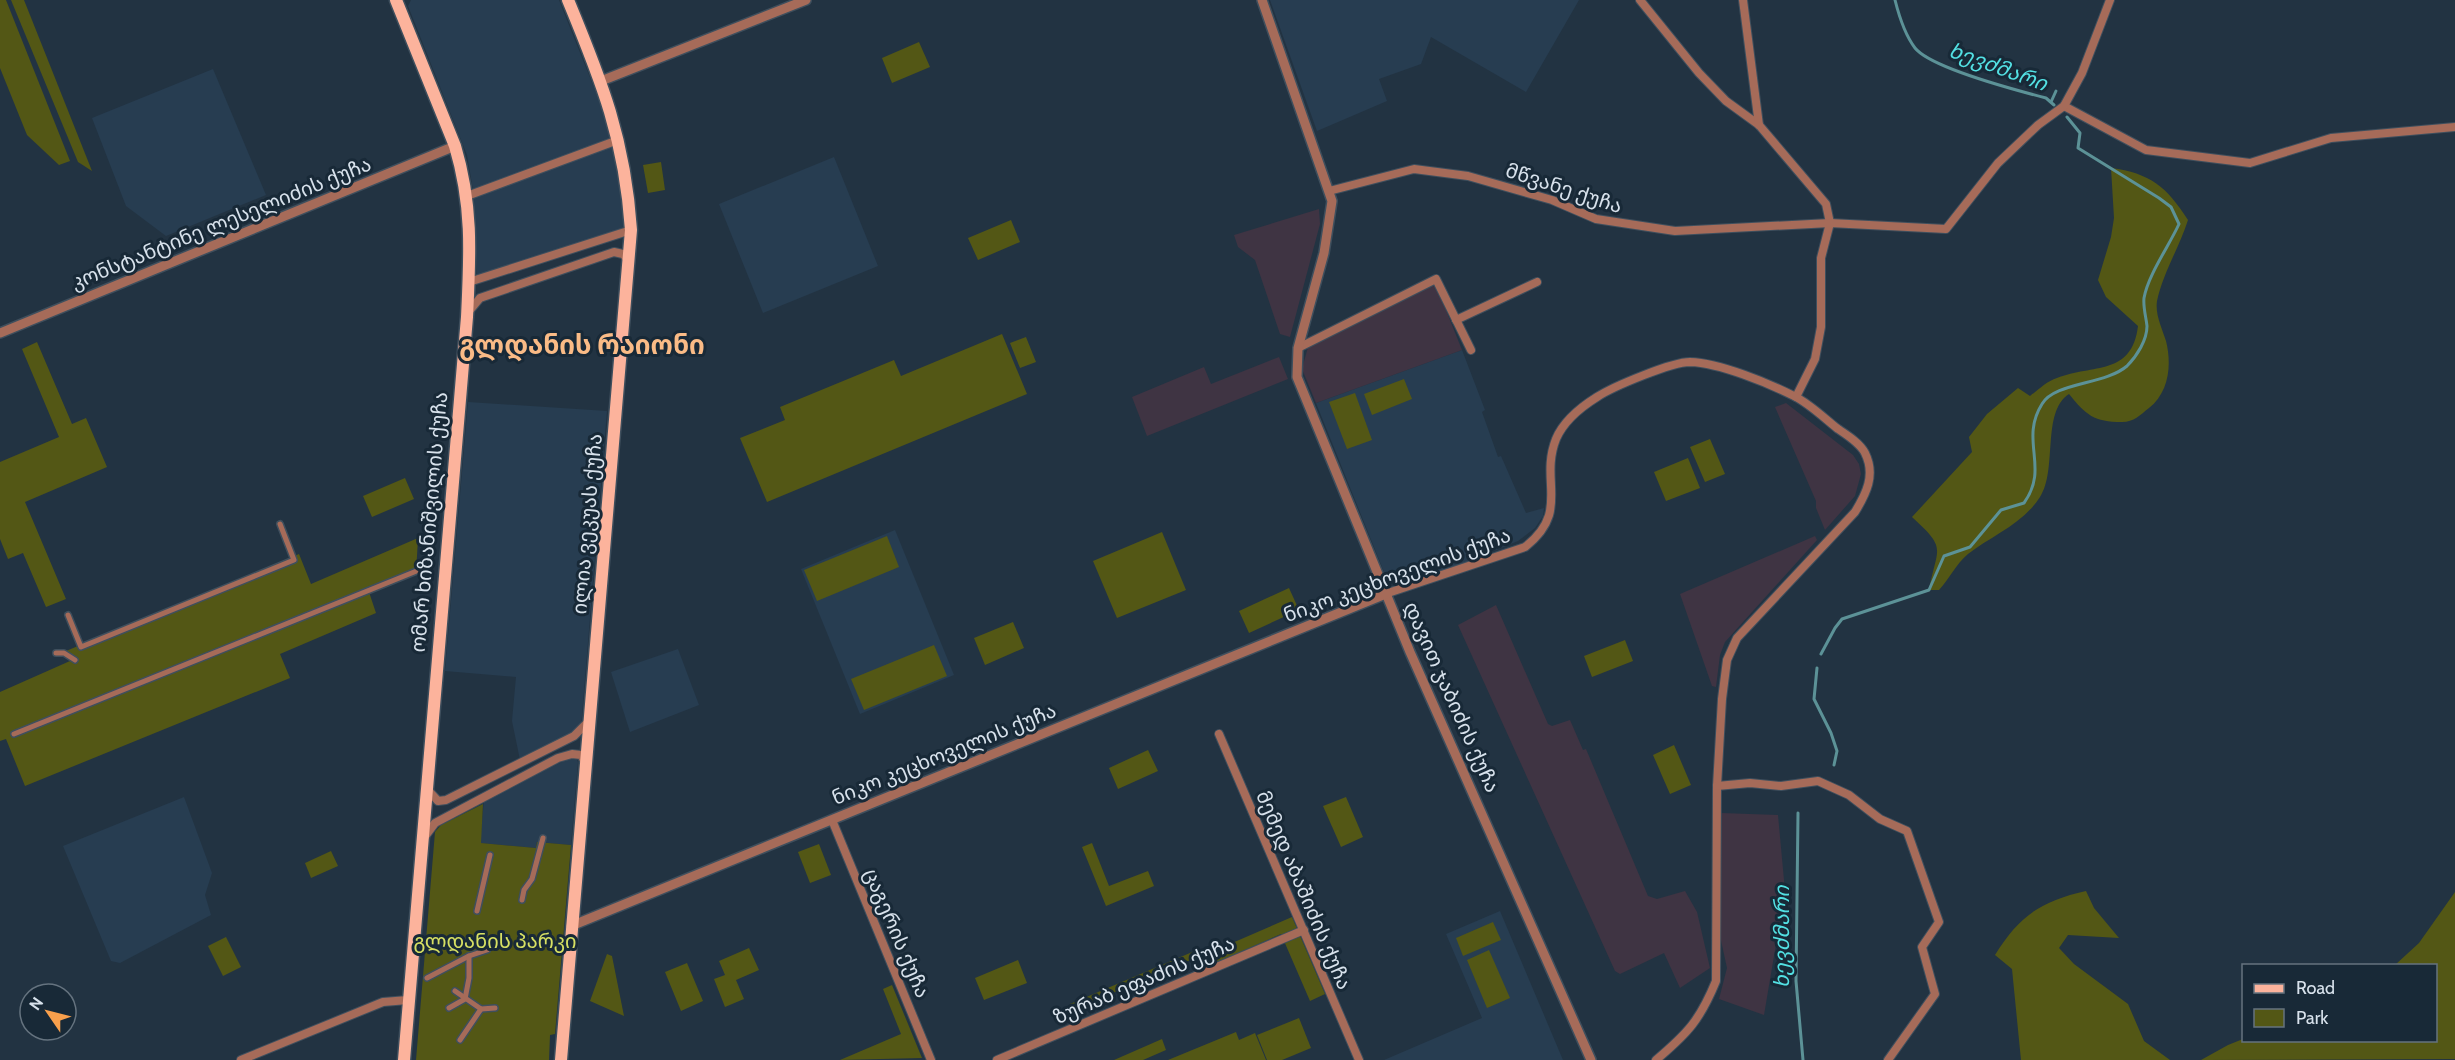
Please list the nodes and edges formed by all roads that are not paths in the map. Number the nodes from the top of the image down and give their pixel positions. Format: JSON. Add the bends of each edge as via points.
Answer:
{"nodes":[{"id":1,"x":568,"y":0,"type":"edge"},
{"id":2,"x":806,"y":0,"type":"edge"},
{"id":3,"x":1262,"y":0,"type":"edge"},
{"id":4,"x":1640,"y":0,"type":"edge"},
{"id":5,"x":1743,"y":0,"type":"edge"},
{"id":6,"x":2110,"y":0,"type":"edge"},
{"id":7,"x":401,"y":3,"type":"edge"},
{"id":8,"x":601,"y":81,"type":"junction"},
{"id":9,"x":2064,"y":106,"type":"junction"},
{"id":10,"x":1759,"y":126,"type":"junction"},
{"id":11,"x":2455,"y":126,"type":"edge"},
{"id":12,"x":618,"y":140,"type":"junction"},
{"id":13,"x":455,"y":146,"type":"junction"},
{"id":14,"x":1329,"y":191,"type":"junction"},
{"id":15,"x":467,"y":196,"type":"junction"},
{"id":16,"x":1830,"y":223,"type":"junction"},
{"id":17,"x":631,"y":230,"type":"junction"},
{"id":18,"x":628,"y":260,"type":"junction"},
{"id":19,"x":469,"y":282,"type":"junction"},
{"id":20,"x":1537,"y":282,"type":"dead end"},
{"id":21,"x":467,"y":317,"type":"junction"},
{"id":22,"x":1456,"y":320,"type":"junction"},
{"id":23,"x":0,"y":333,"type":"edge"},
{"id":24,"x":1298,"y":348,"type":"junction"},
{"id":25,"x":1471,"y":350,"type":"dead end"},
{"id":26,"x":1796,"y":397,"type":"junction"},
{"id":27,"x":280,"y":524,"type":"dead end"},
{"id":28,"x":424,"y":568,"type":"dead end"},
{"id":29,"x":1388,"y":593,"type":"junction"},
{"id":30,"x":68,"y":615,"type":"dead end"},
{"id":31,"x":56,"y":653,"type":"dead end"},
{"id":32,"x":75,"y":660,"type":"dead end"},
{"id":33,"x":590,"y":719,"type":"junction"},
{"id":34,"x":14,"y":734,"type":"dead end"},
{"id":35,"x":1219,"y":734,"type":"dead end"},
{"id":36,"x":585,"y":762,"type":"junction"},
{"id":37,"x":1717,"y":786,"type":"junction"},
{"id":38,"x":427,"y":789,"type":"junction"},
{"id":39,"x":832,"y":820,"type":"junction"},
{"id":40,"x":543,"y":838,"type":"dead end"},
{"id":41,"x":423,"y":839,"type":"junction"},
{"id":42,"x":490,"y":855,"type":"dead end"},
{"id":43,"x":522,"y":900,"type":"dead end"},
{"id":44,"x":477,"y":911,"type":"dead end"},
{"id":45,"x":571,"y":926,"type":"junction"},
{"id":46,"x":1304,"y":930,"type":"junction"},
{"id":47,"x":490,"y":942,"type":"dead end"},
{"id":48,"x":441,"y":943,"type":"dead end"},
{"id":49,"x":487,"y":950,"type":"dead end"},
{"id":50,"x":469,"y":956,"type":"junction"},
{"id":51,"x":428,"y":978,"type":"dead end"},
{"id":52,"x":455,"y":991,"type":"dead end"},
{"id":53,"x":465,"y":999,"type":"junction"},
{"id":54,"x":408,"y":1000,"type":"junction"},
{"id":55,"x":449,"y":1008,"type":"dead end"},
{"id":56,"x":495,"y":1008,"type":"dead end"},
{"id":57,"x":481,"y":1009,"type":"junction"},
{"id":58,"x":460,"y":1040,"type":"dead end"},
{"id":59,"x":241,"y":1060,"type":"edge"},
{"id":60,"x":404,"y":1060,"type":"edge"},
{"id":61,"x":561,"y":1060,"type":"edge"},
{"id":62,"x":931,"y":1060,"type":"edge"},
{"id":63,"x":997,"y":1060,"type":"edge"},
{"id":64,"x":1359,"y":1060,"type":"edge"},
{"id":65,"x":1591,"y":1060,"type":"edge"},
{"id":66,"x":1656,"y":1060,"type":"edge"},
{"id":67,"x":1888,"y":1060,"type":"edge"}],
"edges":[{"from":1,"to":8,"type":"main road","name":"ილია ვეკუას ქუჩა"},
{"from":2,"to":8,"type":"street"},
{"from":3,"to":14,"type":"street","name":"დავით ჯაბიძის ქუჩა"},
{"from":4,"to":10,"type":"street","via":[[1699,73]]},
{"from":5,"to":10,"type":"street"},
{"from":6,"to":9,"type":"street","via":[[2082,73]]},
{"from":7,"to":13,"type":"main road","name":"ომარ ხიზანიშვილის ქუჩა"},
{"from":8,"to":12,"type":"main road","name":"ილია ვეკუას ქუჩა"},
{"from":9,"to":11,"type":"street","via":[[2146,150],[2250,163],[2331,138]]},
{"from":9,"to":16,"type":"street","name":"მწვანე ქუჩა","via":[[1998,164],[1946,230]]},
{"from":10,"to":16,"type":"street","via":[[1826,204]]},
{"from":12,"to":15,"type":"street"},
{"from":12,"to":17,"type":"main road","name":"ილია ვეკუას ქუჩა","via":[[627,181]]},
{"from":13,"to":15,"type":"main road","name":"ომარ ხიზანიშვილის ქუჩა"},
{"from":13,"to":23,"type":"street","name":"კონსტანტინე ლესელიძის ქუჩა"},
{"from":14,"to":16,"type":"street","name":"მწვანე ქუჩა","via":[[1414,169],[1468,176],[1622,225],[1675,231]]},
{"from":14,"to":24,"type":"street","name":"დავით ჯაბიძის ქუჩა","via":[[1332,201],[1324,254]]},
{"from":15,"to":19,"type":"main road","name":"ომარ ხიზანიშვილის ქუჩა","via":[[471,224]]},
{"from":16,"to":26,"type":"street","via":[[1821,258],[1821,327],[1815,359]]},
{"from":17,"to":18,"type":"main road","name":"ილია ვეკუას ქუჩა"},
{"from":17,"to":19,"type":"street"},
{"from":18,"to":21,"type":"street","via":[[614,252],[480,298]]},
{"from":18,"to":33,"type":"main road","name":"ილია ვეკუას ქუჩა"},
{"from":19,"to":21,"type":"main road","name":"ომარ ხიზანიშვილის ქუჩა"},
{"from":20,"to":22,"type":"street"},
{"from":21,"to":38,"type":"main road","name":"ომარ ხიზანიშვილის ქუჩა"},
{"from":22,"to":24,"type":"street","via":[[1436,279]]},
{"from":22,"to":25,"type":"street"},
{"from":24,"to":29,"type":"street","name":"დავით ჯაბიძის ქუჩა","via":[[1297,377]]},
{"from":26,"to":29,"type":"street","name":"ნიკო კეცხოველის ქუჩა","via":[[1727,370],[1693,362],[1677,363],[1599,395],[1577,411],[1556,440],[1552,505],[1540,536],[1525,547]]},
{"from":26,"to":37,"type":"street","name":"ნიკო კეცხოველის ქუჩა","via":[[1854,440],[1865,453],[1871,474],[1867,492],[1855,512],[1737,638],[1727,660]]},
{"from":27,"to":30,"type":"street","via":[[294,560],[81,647]]},
{"from":28,"to":34,"type":"street"},
{"from":29,"to":39,"type":"street","name":"ნიკო კეცხოველის ქუჩა"},
{"from":29,"to":65,"type":"street","name":"დავით ჯაბიძის ქუჩა","via":[[1410,652]]},
{"from":31,"to":32,"type":"street"},
{"from":33,"to":36,"type":"main road","name":"ილია ვეკუას ქუჩა"},
{"from":33,"to":38,"type":"street","via":[[574,736],[447,800],[438,801]]},
{"from":35,"to":46,"type":"street","name":"მემედ აბაშიძის ქუჩა"},
{"from":36,"to":41,"type":"street","via":[[581,755],[558,758],[435,823]]},
{"from":36,"to":45,"type":"main road","name":"ილია ვეკუას ქუჩა"},
{"from":37,"to":66,"type":"street","name":"ნიკო კეცხოველის ქუჩა","via":[[1716,981],[1704,1011],[1685,1036]]},
{"from":37,"to":67,"type":"street","via":[[1781,786],[1818,781],[1907,831],[1939,922],[1922,947],[1935,994]]},
{"from":38,"to":41,"type":"main road","name":"ომარ ხიზანიშვილის ქუჩა"},
{"from":39,"to":45,"type":"street","name":"ნიკო კეცხოველის ქუჩა"},
{"from":39,"to":62,"type":"street","name":"ცაგერის ქუჩა"},
{"from":40,"to":43,"type":"street"},
{"from":41,"to":54,"type":"main road","name":"ომარ ხიზანიშვილის ქუჩა"},
{"from":42,"to":44,"type":"street"},
{"from":45,"to":61,"type":"main road","name":"ილია ვეკუას ქუჩა"},
{"from":46,"to":63,"type":"street","name":"ზურაბ ეფაძის ქუჩა"},
{"from":46,"to":64,"type":"street","name":"მემედ აბაშიძის ქუჩა"},
{"from":47,"to":48,"type":"street"},
{"from":49,"to":50,"type":"street"},
{"from":50,"to":51,"type":"street"},
{"from":50,"to":53,"type":"street"},
{"from":52,"to":53,"type":"street"},
{"from":53,"to":55,"type":"street"},
{"from":53,"to":57,"type":"street"},
{"from":54,"to":59,"type":"street","via":[[383,1002]]},
{"from":54,"to":60,"type":"main road","name":"ომარ ხიზანიშვილის ქუჩა"},
{"from":56,"to":57,"type":"street"},
{"from":57,"to":58,"type":"street"}]}
